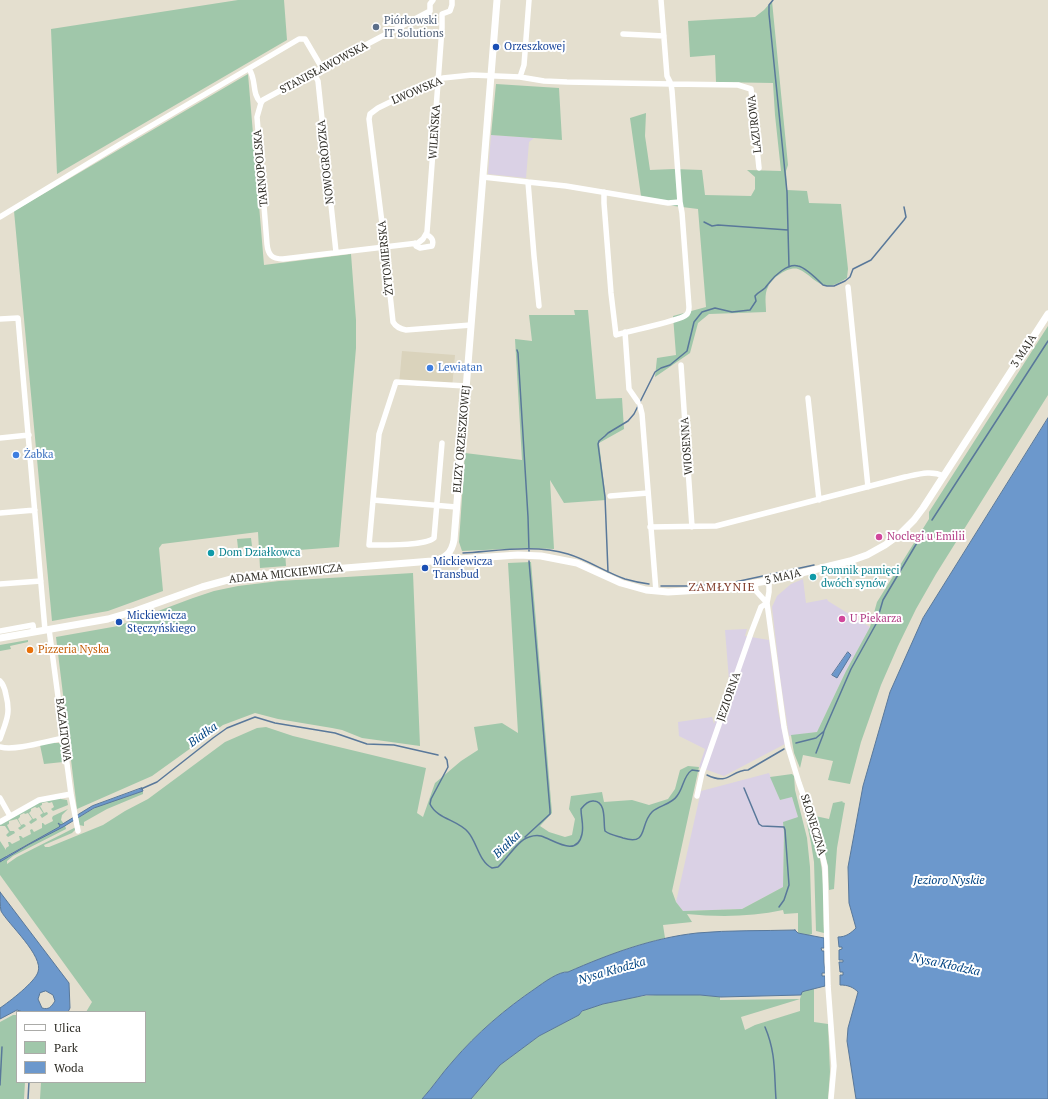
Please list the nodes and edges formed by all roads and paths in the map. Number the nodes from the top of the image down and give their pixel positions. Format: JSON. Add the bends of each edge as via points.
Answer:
{"nodes":[{"id":1,"x":433,"y":0,"type":"edge"},
{"id":2,"x":452,"y":0,"type":"edge"},
{"id":3,"x":497,"y":0,"type":"edge"},
{"id":4,"x":529,"y":0,"type":"edge"},
{"id":5,"x":661,"y":0,"type":"edge"},
{"id":6,"x":430,"y":11,"type":"junction"},
{"id":7,"x":442,"y":14,"type":"junction"},
{"id":8,"x":623,"y":34,"type":"dead end"},
{"id":9,"x":664,"y":36,"type":"junction"},
{"id":10,"x":322,"y":68,"type":"junction"},
{"id":11,"x":249,"y":69,"type":"junction"},
{"id":12,"x":314,"y":72,"type":"junction"},
{"id":13,"x":491,"y":76,"type":"junction"},
{"id":14,"x":520,"y":78,"type":"junction"},
{"id":15,"x":438,"y":79,"type":"junction"},
{"id":16,"x":671,"y":84,"type":"junction"},
{"id":17,"x":261,"y":104,"type":"junction"},
{"id":18,"x":370,"y":114,"type":"joint"},
{"id":19,"x":759,"y":168,"type":"dead end"},
{"id":20,"x":483,"y":177,"type":"junction"},
{"id":21,"x":528,"y":182,"type":"junction"},
{"id":22,"x":604,"y":192,"type":"junction"},
{"id":23,"x":680,"y":202,"type":"junction"},
{"id":24,"x":0,"y":217,"type":"edge"},
{"id":25,"x":427,"y":235,"type":"junction"},
{"id":26,"x":415,"y":243,"type":"junction"},
{"id":27,"x":385,"y":247,"type":"junction"},
{"id":28,"x":336,"y":252,"type":"junction"},
{"id":29,"x":848,"y":287,"type":"dead end"},
{"id":30,"x":539,"y":306,"type":"dead end"},
{"id":31,"x":1048,"y":314,"type":"edge"},
{"id":32,"x":0,"y":319,"type":"edge"},
{"id":33,"x":471,"y":325,"type":"junction"},
{"id":34,"x":625,"y":332,"type":"junction"},
{"id":35,"x":681,"y":365,"type":"dead end"},
{"id":36,"x":466,"y":386,"type":"junction"},
{"id":37,"x":808,"y":398,"type":"dead end"},
{"id":38,"x":29,"y":435,"type":"junction"},
{"id":39,"x":0,"y":438,"type":"edge"},
{"id":40,"x":442,"y":443,"type":"dead end"},
{"id":41,"x":944,"y":476,"type":"junction"},
{"id":42,"x":868,"y":487,"type":"junction"},
{"id":43,"x":648,"y":493,"type":"junction"},
{"id":44,"x":610,"y":496,"type":"dead end"},
{"id":45,"x":373,"y":500,"type":"junction"},
{"id":46,"x":818,"y":500,"type":"junction"},
{"id":47,"x":437,"y":505,"type":"junction"},
{"id":48,"x":456,"y":507,"type":"junction"},
{"id":49,"x":35,"y":510,"type":"junction"},
{"id":50,"x":0,"y":513,"type":"edge"},
{"id":51,"x":650,"y":527,"type":"junction"},
{"id":52,"x":692,"y":527,"type":"junction"},
{"id":53,"x":447,"y":556,"type":"junction"},
{"id":54,"x":41,"y":581,"type":"junction"},
{"id":55,"x":769,"y":581,"type":"junction"},
{"id":56,"x":755,"y":583,"type":"junction"},
{"id":57,"x":0,"y":584,"type":"edge"},
{"id":58,"x":656,"y":591,"type":"junction"},
{"id":59,"x":767,"y":603,"type":"junction"},
{"id":60,"x":47,"y":630,"type":"junction"},
{"id":61,"x":0,"y":631,"type":"edge"},
{"id":62,"x":34,"y":632,"type":"junction"},
{"id":63,"x":0,"y":638,"type":"edge"},
{"id":64,"x":0,"y":681,"type":"edge"},
{"id":65,"x":64,"y":738,"type":"junction"},
{"id":66,"x":0,"y":739,"type":"edge"},
{"id":67,"x":0,"y":747,"type":"edge"},
{"id":68,"x":71,"y":794,"type":"junction"},
{"id":69,"x":697,"y":796,"type":"dead end"},
{"id":70,"x":0,"y":798,"type":"edge"},
{"id":71,"x":10,"y":816,"type":"junction"},
{"id":72,"x":0,"y":822,"type":"edge"},
{"id":73,"x":78,"y":831,"type":"dead end"},
{"id":74,"x":831,"y":1099,"type":"edge"}],
"edges":[{"from":1,"to":6,"type":"street"},
{"from":2,"to":7,"type":"street","via":[[450,11]]},
{"from":3,"to":13,"type":"street","name":"ELIZY ORZESZKOWEJ"},
{"from":4,"to":14,"type":"street","via":[[524,65]]},
{"from":5,"to":9,"type":"street"},
{"from":6,"to":7,"type":"street"},
{"from":6,"to":10,"type":"street","name":"STANISŁAWOWSKA"},
{"from":7,"to":15,"type":"street","name":"WILEŃSKA"},
{"from":8,"to":9,"type":"street"},
{"from":9,"to":16,"type":"street","via":[[667,76]]},
{"from":10,"to":11,"type":"street","via":[[305,38],[299,39]]},
{"from":10,"to":12,"type":"street","name":"STANISŁAWOWSKA"},
{"from":11,"to":17,"type":"street","via":[[253,74],[254,94]]},
{"from":11,"to":24,"type":"street","via":[[122,142]]},
{"from":12,"to":17,"type":"street","name":"STANISŁAWOWSKA"},
{"from":12,"to":28,"type":"street","name":"NOWOGRÓDZKA","via":[[318,81]]},
{"from":13,"to":14,"type":"street"},
{"from":13,"to":15,"type":"street","name":"LWOWSKA","via":[[472,75]]},
{"from":13,"to":20,"type":"street","name":"ELIZY ORZESZKOWEJ"},
{"from":14,"to":16,"type":"street","name":"LAZUROWA","via":[[544,81]]},
{"from":15,"to":18,"type":"street","name":"LWOWSKA"},
{"from":15,"to":25,"type":"street","name":"WILEŃSKA"},
{"from":16,"to":19,"type":"street","name":"LAZUROWA","via":[[738,85],[751,89]]},
{"from":16,"to":23,"type":"street"},
{"from":17,"to":28,"type":"street","name":"TARNOPOLSKA","via":[[257,117],[268,252],[273,257],[283,259]]},
{"from":18,"to":27,"type":"street","name":"ŻYTOMIERSKA"},
{"from":20,"to":21,"type":"street"},
{"from":20,"to":33,"type":"street","name":"ELIZY ORZESZKOWEJ"},
{"from":21,"to":22,"type":"street"},
{"from":21,"to":30,"type":"street"},
{"from":22,"to":23,"type":"street","via":[[668,203]]},
{"from":22,"to":34,"type":"street","via":[[614,323],[616,335]]},
{"from":23,"to":34,"type":"street","via":[[688,312],[676,320]]},
{"from":25,"to":26,"type":"street"},
{"from":25,"to":26,"type":"street","name":"WILEŃSKA","via":[[432,239],[432,246],[420,248]]},
{"from":26,"to":27,"type":"street"},
{"from":27,"to":28,"type":"street"},
{"from":27,"to":33,"type":"street","name":"ŻYTOMIERSKA","via":[[392,319],[396,326],[406,330]]},
{"from":29,"to":42,"type":"street"},
{"from":31,"to":41,"type":"street","name":"3 MAJA"},
{"from":32,"to":38,"type":"street","name":"BAZALTOWA","via":[[18,318]]},
{"from":33,"to":36,"type":"street","name":"ELIZY ORZESZKOWEJ"},
{"from":34,"to":43,"type":"street","via":[[629,389],[642,414]]},
{"from":35,"to":52,"type":"street","name":"WIOSENNA"},
{"from":36,"to":45,"type":"street","via":[[396,382],[378,438]]},
{"from":36,"to":48,"type":"street","name":"ELIZY ORZESZKOWEJ"},
{"from":37,"to":46,"type":"street"},
{"from":38,"to":39,"type":"street"},
{"from":38,"to":49,"type":"street","name":"BAZALTOWA"},
{"from":40,"to":47,"type":"street"},
{"from":41,"to":42,"type":"street","via":[[928,472]]},
{"from":41,"to":55,"type":"street","name":"3 MAJA","via":[[914,520],[876,551],[850,561]]},
{"from":42,"to":46,"type":"street"},
{"from":43,"to":44,"type":"street"},
{"from":43,"to":51,"type":"street"},
{"from":45,"to":47,"type":"street"},
{"from":45,"to":47,"type":"street","via":[[369,545],[419,543],[433,539]]},
{"from":46,"to":52,"type":"street","via":[[716,526]]},
{"from":47,"to":48,"type":"street"},
{"from":48,"to":53,"type":"street","name":"ELIZY ORZESZKOWEJ","via":[[453,546]]},
{"from":49,"to":50,"type":"street"},
{"from":49,"to":54,"type":"street","name":"BAZALTOWA"},
{"from":51,"to":52,"type":"street"},
{"from":51,"to":58,"type":"street"},
{"from":53,"to":58,"type":"street","name":"3 MAJA","via":[[459,559],[530,555],[554,558],[587,567],[625,584]]},
{"from":53,"to":60,"type":"street","name":"ADAMA MICKIEWICZA","via":[[432,561],[235,578],[108,619]]},
{"from":54,"to":57,"type":"street"},
{"from":54,"to":60,"type":"street","name":"BAZALTOWA"},
{"from":55,"to":56,"type":"street","name":"3 MAJA"},
{"from":55,"to":59,"type":"street","name":"SŁONECZNA"},
{"from":56,"to":58,"type":"street","name":"3 MAJA","via":[[692,591]]},
{"from":56,"to":59,"type":"street","name":"SŁONECZNA","via":[[756,591]]},
{"from":59,"to":69,"type":"street","name":"JEZIORNA","via":[[761,607],[751,633],[702,773]]},
{"from":59,"to":74,"type":"street","name":"SŁONECZNA","via":[[788,747],[824,862],[828,986],[834,1066]]},
{"from":60,"to":62,"type":"street","name":"ADAMA MICKIEWICZA"},
{"from":60,"to":65,"type":"street","name":"BAZALTOWA"},
{"from":61,"to":62,"type":"street","name":"ADAMA MICKIEWICZA","via":[[33,625]]},
{"from":62,"to":63,"type":"street","name":"ADAMA MICKIEWICZA"},
{"from":64,"to":66,"type":"street","via":[[4,685],[9,707]]},
{"from":65,"to":67,"type":"street","via":[[14,748]]},
{"from":65,"to":68,"type":"street","name":"BAZALTOWA"},
{"from":68,"to":71,"type":"street","via":[[39,800]]},
{"from":68,"to":73,"type":"street","name":"BAZALTOWA"},
{"from":70,"to":71,"type":"street"},
{"from":71,"to":72,"type":"street"}]}
